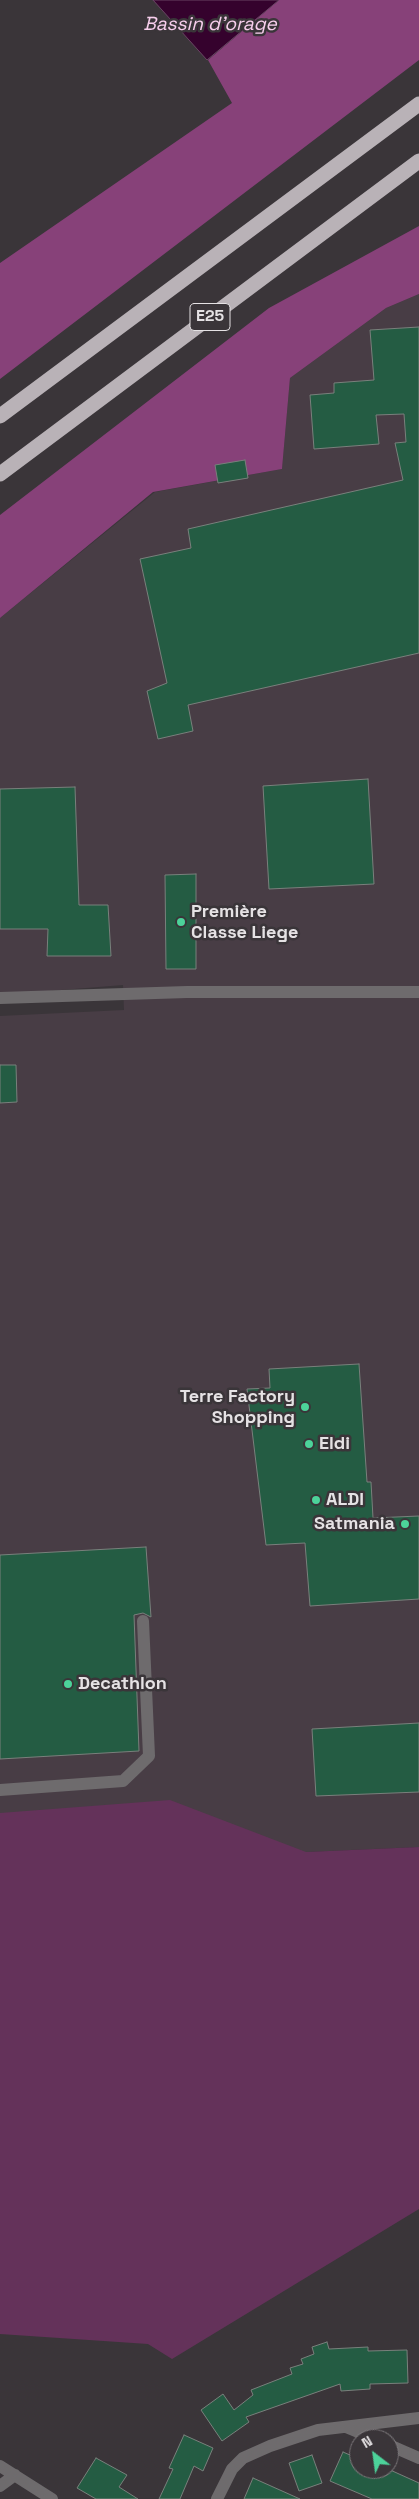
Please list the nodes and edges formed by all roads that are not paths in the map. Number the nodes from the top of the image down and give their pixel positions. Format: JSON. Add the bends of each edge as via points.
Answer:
{"nodes":[{"id":1,"x":419,"y":104,"type":"edge"},
{"id":2,"x":419,"y":161,"type":"edge"},
{"id":3,"x":0,"y":416,"type":"edge"},
{"id":4,"x":0,"y":474,"type":"edge"},
{"id":5,"x":419,"y":992,"type":"edge"},
{"id":6,"x":0,"y":998,"type":"edge"},
{"id":7,"x":143,"y":1621,"type":"dead end"},
{"id":8,"x":0,"y":1790,"type":"edge"},
{"id":9,"x":419,"y":2418,"type":"edge"},
{"id":10,"x":344,"y":2426,"type":"junction"},
{"id":11,"x":351,"y":2429,"type":"edge"},
{"id":12,"x":399,"y":2449,"type":"edge"},
{"id":13,"x":419,"y":2458,"type":"edge"},
{"id":14,"x":0,"y":2466,"type":"edge"},
{"id":15,"x":15,"y":2475,"type":"junction"},
{"id":16,"x":0,"y":2486,"type":"edge"},
{"id":17,"x":52,"y":2499,"type":"edge"},
{"id":18,"x":217,"y":2499,"type":"edge"}],
"edges":[{"from":1,"to":3,"type":"highway","number":"E25"},
{"from":2,"to":4,"type":"highway","number":"E25"},
{"from":5,"to":6,"type":"street","via":[[188,992]]},
{"from":7,"to":8,"type":"street","via":[[149,1756],[124,1781]]},
{"from":9,"to":10,"type":"street"},
{"from":10,"to":11,"type":"street"},
{"from":10,"to":18,"type":"street","via":[[318,2430],[243,2458],[232,2469]]},
{"from":12,"to":13,"type":"street"},
{"from":14,"to":15,"type":"street"},
{"from":15,"to":16,"type":"street"},
{"from":15,"to":17,"type":"street"}]}
